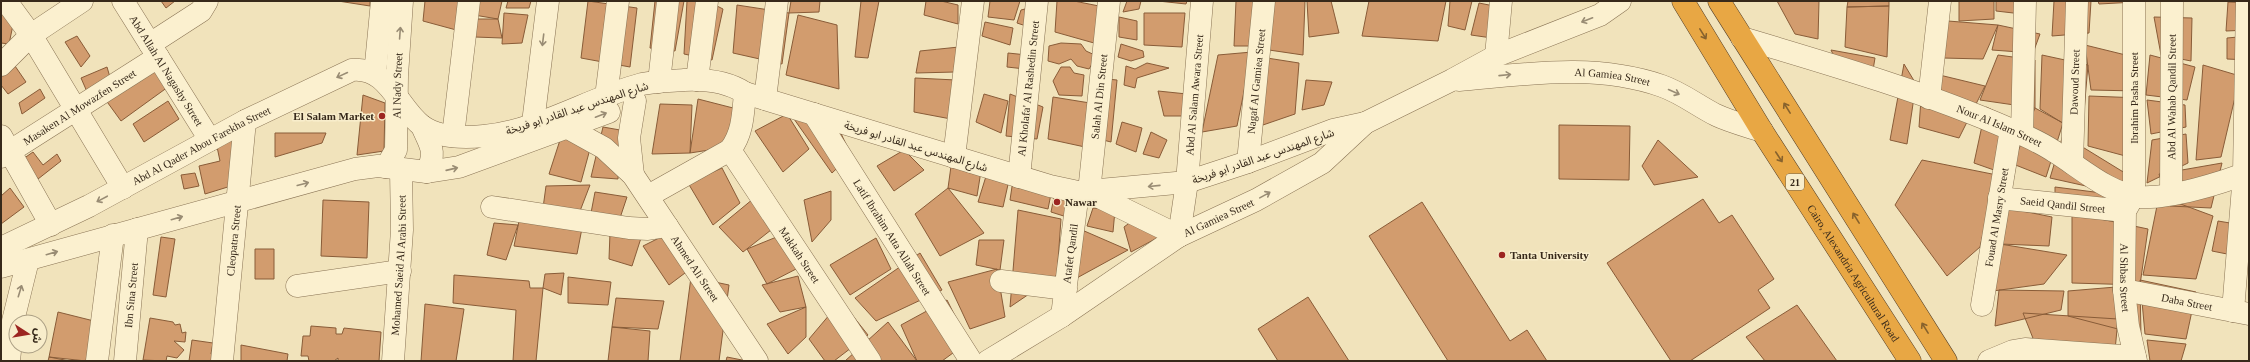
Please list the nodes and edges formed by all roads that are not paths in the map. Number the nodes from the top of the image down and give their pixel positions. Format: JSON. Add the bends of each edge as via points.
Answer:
{"nodes":[{"id":1,"x":6,"y":1,"type":"edge"},
{"id":2,"x":82,"y":1,"type":"edge"},
{"id":3,"x":123,"y":1,"type":"edge"},
{"id":4,"x":207,"y":1,"type":"edge"},
{"id":5,"x":382,"y":1,"type":"edge"},
{"id":6,"x":402,"y":1,"type":"edge"},
{"id":7,"x":469,"y":1,"type":"edge"},
{"id":8,"x":548,"y":1,"type":"edge"},
{"id":9,"x":618,"y":1,"type":"edge"},
{"id":10,"x":668,"y":1,"type":"edge"},
{"id":11,"x":707,"y":1,"type":"edge"},
{"id":12,"x":777,"y":1,"type":"edge"},
{"id":13,"x":973,"y":1,"type":"edge"},
{"id":14,"x":1037,"y":1,"type":"edge"},
{"id":15,"x":1109,"y":1,"type":"edge"},
{"id":16,"x":1202,"y":1,"type":"edge"},
{"id":17,"x":1264,"y":1,"type":"edge"},
{"id":18,"x":1501,"y":1,"type":"edge"},
{"id":19,"x":1620,"y":1,"type":"edge"},
{"id":20,"x":1682,"y":1,"type":"edge"},
{"id":21,"x":1719,"y":1,"type":"edge"},
{"id":22,"x":1940,"y":1,"type":"edge"},
{"id":23,"x":2025,"y":1,"type":"edge"},
{"id":24,"x":2077,"y":1,"type":"edge"},
{"id":25,"x":2134,"y":1,"type":"edge"},
{"id":26,"x":2172,"y":1,"type":"edge"},
{"id":27,"x":2247,"y":1,"type":"edge"},
{"id":28,"x":31,"y":35,"type":"junction"},
{"id":29,"x":1742,"y":38,"type":"junction"},
{"id":30,"x":154,"y":51,"type":"junction"},
{"id":31,"x":1496,"y":56,"type":"junction"},
{"id":32,"x":1,"y":65,"type":"edge"},
{"id":33,"x":375,"y":74,"type":"junction"},
{"id":34,"x":697,"y":80,"type":"junction"},
{"id":35,"x":1452,"y":80,"type":"junction"},
{"id":36,"x":659,"y":82,"type":"junction"},
{"id":37,"x":397,"y":96,"type":"junction"},
{"id":38,"x":755,"y":96,"type":"junction"},
{"id":39,"x":606,"y":97,"type":"junction"},
{"id":40,"x":1929,"y":98,"type":"junction"},
{"id":41,"x":635,"y":101,"type":"junction"},
{"id":42,"x":76,"y":110,"type":"junction"},
{"id":43,"x":814,"y":114,"type":"junction"},
{"id":44,"x":245,"y":121,"type":"junction"},
{"id":45,"x":533,"y":123,"type":"junction"},
{"id":46,"x":1365,"y":124,"type":"junction"},
{"id":47,"x":422,"y":126,"type":"junction"},
{"id":48,"x":568,"y":128,"type":"junction"},
{"id":49,"x":1762,"y":131,"type":"junction"},
{"id":50,"x":2016,"y":132,"type":"junction"},
{"id":51,"x":453,"y":136,"type":"junction"},
{"id":52,"x":484,"y":136,"type":"junction"},
{"id":53,"x":210,"y":140,"type":"junction"},
{"id":54,"x":4,"y":148,"type":"edge"},
{"id":55,"x":730,"y":150,"type":"junction"},
{"id":56,"x":954,"y":157,"type":"junction"},
{"id":57,"x":487,"y":158,"type":"junction"},
{"id":58,"x":1248,"y":162,"type":"junction"},
{"id":59,"x":2072,"y":163,"type":"junction"},
{"id":60,"x":394,"y":169,"type":"junction"},
{"id":61,"x":427,"y":172,"type":"junction"},
{"id":62,"x":2246,"y":173,"type":"edge"},
{"id":63,"x":633,"y":175,"type":"junction"},
{"id":64,"x":1019,"y":177,"type":"junction"},
{"id":65,"x":1187,"y":182,"type":"junction"},
{"id":66,"x":123,"y":188,"type":"junction"},
{"id":67,"x":1083,"y":192,"type":"junction"},
{"id":68,"x":2171,"y":194,"type":"junction"},
{"id":69,"x":648,"y":196,"type":"junction"},
{"id":70,"x":1999,"y":198,"type":"junction"},
{"id":71,"x":238,"y":202,"type":"junction"},
{"id":72,"x":2130,"y":203,"type":"junction"},
{"id":73,"x":492,"y":207,"type":"dead end"},
{"id":74,"x":51,"y":224,"type":"junction"},
{"id":75,"x":667,"y":226,"type":"junction"},
{"id":76,"x":137,"y":229,"type":"junction"},
{"id":77,"x":114,"y":235,"type":"junction"},
{"id":78,"x":1179,"y":236,"type":"junction"},
{"id":79,"x":1,"y":248,"type":"edge"},
{"id":80,"x":28,"y":260,"type":"junction"},
{"id":81,"x":1,"y":267,"type":"edge"},
{"id":82,"x":400,"y":271,"type":"junction"},
{"id":83,"x":1001,"y":281,"type":"dead end"},
{"id":84,"x":297,"y":286,"type":"dead end"},
{"id":85,"x":1066,"y":289,"type":"junction"},
{"id":86,"x":2124,"y":290,"type":"junction"},
{"id":87,"x":1,"y":300,"type":"edge"},
{"id":88,"x":1982,"y":304,"type":"dead end"},
{"id":89,"x":2241,"y":313,"type":"edge"},
{"id":90,"x":10,"y":314,"type":"edge"},
{"id":91,"x":15,"y":314,"type":"edge"},
{"id":92,"x":1062,"y":316,"type":"junction"},
{"id":93,"x":2135,"y":359,"type":"edge"},
{"id":94,"x":97,"y":361,"type":"edge"},
{"id":95,"x":125,"y":361,"type":"edge"},
{"id":96,"x":222,"y":361,"type":"edge"},
{"id":97,"x":392,"y":361,"type":"edge"},
{"id":98,"x":757,"y":361,"type":"edge"},
{"id":99,"x":870,"y":361,"type":"edge"},
{"id":100,"x":971,"y":361,"type":"edge"},
{"id":101,"x":988,"y":361,"type":"edge"},
{"id":102,"x":1910,"y":361,"type":"edge"},
{"id":103,"x":1946,"y":361,"type":"edge"},
{"id":104,"x":1989,"y":361,"type":"edge"}],
"edges":[{"from":1,"to":28,"type":"street"},
{"from":2,"to":28,"type":"street"},
{"from":3,"to":30,"type":"street","name":"Abd Allah Al Nagashy Street"},
{"from":4,"to":30,"type":"street","name":"Masaken Al Mowazfen Street","via":[[201,11]]},
{"from":5,"to":33,"type":"street","name":"Al Nady Street"},
{"from":37,"to":6,"type":"street","name":"Al Nady Street","one_way":true},
{"from":7,"to":51,"type":"street"},
{"from":8,"to":45,"type":"street","one_way":true},
{"from":9,"to":39,"type":"street"},
{"from":10,"to":36,"type":"street"},
{"from":11,"to":34,"type":"street"},
{"from":12,"to":38,"type":"street"},
{"from":13,"to":56,"type":"street"},
{"from":14,"to":64,"type":"street","name":"Al Kholafa' Al Rashedin Street"},
{"from":15,"to":67,"type":"street","name":"Salah Al Din Street"},
{"from":16,"to":65,"type":"street","name":"Abd Al Salam Awara Street"},
{"from":17,"to":58,"type":"street","name":"Nagaf Al Gamiea Street"},
{"from":18,"to":31,"type":"street"},
{"from":19,"to":31,"type":"street","name":"Al Gamiea Street","one_way":true,"via":[[1600,15]]},
{"from":20,"to":49,"type":"highway","name":"Cairo, Alexandria Agricultural Road","number":"21","one_way":true},
{"from":21,"to":29,"type":"highway"},
{"from":22,"to":40,"type":"street"},
{"from":23,"to":50,"type":"street","name":"Fouad Al Masry Street"},
{"from":24,"to":59,"type":"street","name":"Dawoud Street"},
{"from":25,"to":72,"type":"street","name":"Ibrahim Pasha Street"},
{"from":26,"to":68,"type":"street","name":"Abd Al Wahab Qandil Street"},
{"from":27,"to":62,"type":"street"},
{"from":28,"to":32,"type":"street"},
{"from":28,"to":42,"type":"street"},
{"from":29,"to":40,"type":"street","name":"Nour Al Islam Street","via":[[1833,65]]},
{"from":103,"to":29,"type":"highway","one_way":true},
{"from":30,"to":42,"type":"street","name":"Masaken Al Mowazfen Street"},
{"from":30,"to":53,"type":"street","name":"Abd Allah Al Nagashy Street"},
{"from":31,"to":35,"type":"street","name":"Al Gamiea Street"},
{"from":33,"to":37,"type":"street"},
{"from":33,"to":44,"type":"street","name":"Abd Al Qader Abou Farekha Street","one_way":true,"via":[[363,69],[352,70]]},
{"from":34,"to":36,"type":"street","name":"شارع المهندس عبد القادر ابو فريخة"},
{"from":34,"to":38,"type":"street","name":"شارع المهندس عبد القادر ابو فريخة","via":[[730,85]]},
{"from":35,"to":46,"type":"street","name":"Al Gamiea Street"},
{"from":35,"to":49,"type":"street","name":"Al Gamiea Street","one_way":true,"via":[[1541,71],[1605,74],[1662,86],[1715,114]]},
{"from":36,"to":39,"type":"street","name":"شارع المهندس عبد القادر ابو فريخة","via":[[644,84]]},
{"from":37,"to":47,"type":"street","name":"شارع المهندس عبد القادر ابو فريخة"},
{"from":37,"to":60,"type":"street","name":"Al Nady Street"},
{"from":38,"to":41,"type":"street","name":"شارع المهندس عبد القادر ابو فريخة","via":[[669,94]]},
{"from":38,"to":43,"type":"street","name":"شارع المهندس عبد القادر ابو فريخة"},
{"from":38,"to":55,"type":"street","via":[[737,140]]},
{"from":39,"to":45,"type":"street","name":"شارع المهندس عبد القادر ابو فريخة"},
{"from":40,"to":50,"type":"street","name":"Nour Al Islam Street"},
{"from":48,"to":41,"type":"street","name":"شارع المهندس عبد القادر ابو فريخة","one_way":true},
{"from":41,"to":63,"type":"street","name":"Ahmed Ali Street","via":[[629,138]]},
{"from":42,"to":54,"type":"street","name":"Masaken Al Mowazfen Street"},
{"from":42,"to":66,"type":"street"},
{"from":43,"to":56,"type":"street","name":"شارع المهندس عبد القادر ابو فريخة"},
{"from":43,"to":100,"type":"street","name":"Latif Ibrahim Atta Allah Street"},
{"from":44,"to":53,"type":"street","name":"Abd Al Qader Abou Farekha Street"},
{"from":44,"to":71,"type":"street","name":"Cleopatra Street"},
{"from":45,"to":52,"type":"street","name":"شارع المهندس عبد القادر ابو فريخة"},
{"from":46,"to":58,"type":"street","name":"شارع المهندس عبد القادر ابو فريخة","via":[[1333,130]]},
{"from":78,"to":46,"type":"street","name":"Al Gamiea Street","one_way":true,"via":[[1256,200],[1322,163]]},
{"from":47,"to":51,"type":"street","name":"شارع المهندس عبد القادر ابو فريخة","via":[[439,134]]},
{"from":47,"to":61,"type":"street","via":[[432,146],[433,160]]},
{"from":48,"to":57,"type":"street","name":"شارع المهندس عبد القادر ابو فريخة"},
{"from":48,"to":63,"type":"street","name":"Ahmed Ali Street","via":[[604,148]]},
{"from":49,"to":102,"type":"highway","name":"Cairo, Alexandria Agricultural Road","number":"21","one_way":true},
{"from":50,"to":59,"type":"street","name":"Nour Al Islam Street"},
{"from":50,"to":70,"type":"street","name":"Fouad Al Masry Street"},
{"from":51,"to":52,"type":"street","name":"شارع المهندس عبد القادر ابو فريخة"},
{"from":52,"to":57,"type":"street","via":[[478,139],[477,147]]},
{"from":53,"to":66,"type":"street","name":"Abd Al Qader Abou Farekha Street"},
{"from":54,"to":74,"type":"street"},
{"from":55,"to":69,"type":"street"},
{"from":55,"to":99,"type":"street","name":"Makkah Street"},
{"from":56,"to":64,"type":"street","name":"شارع المهندس عبد القادر ابو فريخة"},
{"from":61,"to":57,"type":"street","name":"شارع المهندس عبد القادر ابو فريخة","one_way":true,"via":[[459,167]]},
{"from":58,"to":65,"type":"street","name":"شارع المهندس عبد القادر ابو فريخة"},
{"from":59,"to":72,"type":"street","name":"Nour Al Islam Street"},
{"from":60,"to":61,"type":"street","name":"شارع المهندس عبد القادر ابو فريخة"},
{"from":71,"to":60,"type":"street","one_way":true,"via":[[355,169],[378,166]]},
{"from":60,"to":82,"type":"street","name":"Mohamed Saeid Al Arabi Street","via":[[402,230]]},
{"from":62,"to":68,"type":"street","name":"Nour Al Islam Street","via":[[2222,182]]},
{"from":62,"to":89,"type":"street"},
{"from":63,"to":69,"type":"street","name":"Ahmed Ali Street"},
{"from":64,"to":67,"type":"street","name":"شارع المهندس عبد القادر ابو فريخة"},
{"from":65,"to":67,"type":"street","name":"شارع المهندس عبد القادر ابو فريخة","one_way":true},
{"from":65,"to":78,"type":"street","name":"Abd Al Salam Awara Street"},
{"from":66,"to":74,"type":"street","name":"Abd Al Qader Abou Farekha Street","one_way":true},
{"from":67,"to":78,"type":"street","name":"شارع المهندس عبد القادر ابو فريخة"},
{"from":67,"to":85,"type":"street","name":"Atafet Qandil"},
{"from":68,"to":72,"type":"street","name":"Nour Al Islam Street","via":[[2140,197]]},
{"from":69,"to":75,"type":"street","name":"Ahmed Ali Street"},
{"from":70,"to":72,"type":"street","name":"Saeid Qandil Street"},
{"from":70,"to":88,"type":"street","name":"Fouad Al Masry Street"},
{"from":76,"to":71,"type":"street","one_way":true},
{"from":71,"to":96,"type":"street","name":"Cleopatra Street"},
{"from":72,"to":86,"type":"street","name":"Al Shbas Street"},
{"from":73,"to":75,"type":"street","via":[[629,228]]},
{"from":74,"to":79,"type":"street","name":"Abd Al Qader Abou Farekha Street"},
{"from":75,"to":98,"type":"street","name":"Ahmed Ali Street"},
{"from":76,"to":77,"type":"street"},
{"from":76,"to":95,"type":"street","name":"Ibn Sina Street"},
{"from":80,"to":77,"type":"street","one_way":true},
{"from":77,"to":94,"type":"street"},
{"from":78,"to":92,"type":"street","name":"Al Gamiea Street"},
{"from":80,"to":81,"type":"street"},
{"from":91,"to":80,"type":"street","one_way":true},
{"from":82,"to":84,"type":"street"},
{"from":82,"to":97,"type":"street","name":"Mohamed Saeid Al Arabi Street"},
{"from":83,"to":85,"type":"street"},
{"from":85,"to":92,"type":"street","name":"Atafet Qandil"},
{"from":86,"to":89,"type":"street","name":"Daba Street"},
{"from":86,"to":93,"type":"street","name":"Al Shbas Street"},
{"from":87,"to":90,"type":"street"},
{"from":92,"to":101,"type":"street","name":"Al Gamiea Street"},
{"from":93,"to":104,"type":"street","via":[[2025,349]]}]}
